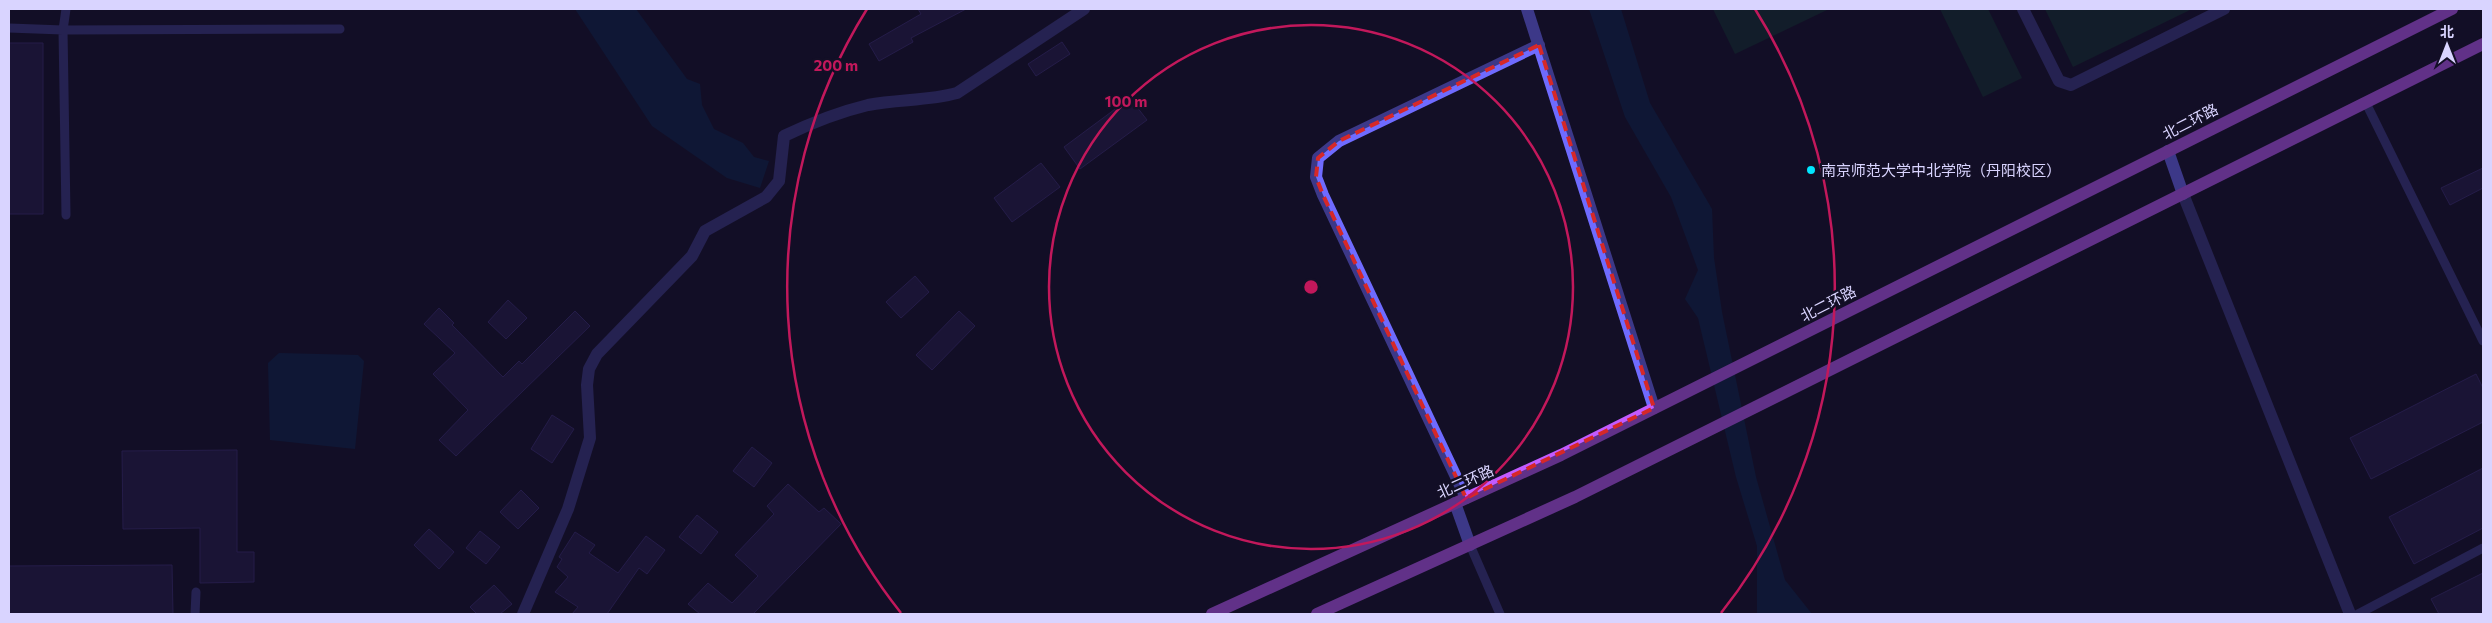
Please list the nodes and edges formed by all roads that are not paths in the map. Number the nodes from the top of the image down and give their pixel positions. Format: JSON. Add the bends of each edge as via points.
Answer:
{"nodes":[{"id":1,"x":66,"y":9,"type":"edge"},
{"id":2,"x":1084,"y":9,"type":"edge"},
{"id":3,"x":1527,"y":9,"type":"edge"},
{"id":4,"x":2023,"y":9,"type":"edge"},
{"id":5,"x":2224,"y":9,"type":"edge"},
{"id":6,"x":2452,"y":9,"type":"edge"},
{"id":7,"x":9,"y":28,"type":"edge"},
{"id":8,"x":340,"y":29,"type":"dead end"},
{"id":9,"x":63,"y":30,"type":"junction"},
{"id":10,"x":2483,"y":44,"type":"edge"},
{"id":11,"x":1538,"y":45,"type":"junction"},
{"id":12,"x":2366,"y":103,"type":"junction"},
{"id":13,"x":2168,"y":151,"type":"junction"},
{"id":14,"x":2183,"y":194,"type":"junction"},
{"id":15,"x":66,"y":215,"type":"dead end"},
{"id":16,"x":2483,"y":341,"type":"edge"},
{"id":17,"x":1654,"y":408,"type":"junction"},
{"id":18,"x":1460,"y":501,"type":"junction"},
{"id":19,"x":1470,"y":545,"type":"junction"},
{"id":20,"x":2483,"y":548,"type":"edge"},
{"id":21,"x":196,"y":592,"type":"dead end"},
{"id":22,"x":195,"y":614,"type":"edge"},
{"id":23,"x":523,"y":614,"type":"edge"},
{"id":24,"x":1212,"y":614,"type":"edge"},
{"id":25,"x":1317,"y":614,"type":"edge"},
{"id":26,"x":1500,"y":614,"type":"edge"},
{"id":27,"x":2350,"y":614,"type":"edge"},
{"id":28,"x":2358,"y":614,"type":"edge"}],
"edges":[{"from":1,"to":9,"type":"lane"},
{"from":2,"to":23,"type":"street","via":[[957,93],[935,99],[869,105],[811,123],[784,136],[779,181],[766,197],[705,231],[692,256],[596,354],[589,369],[587,385],[590,438],[568,509]]},
{"from":3,"to":11,"type":"street"},
{"from":4,"to":5,"type":"street","via":[[2059,81],[2071,85]]},
{"from":6,"to":13,"type":"main road","name":"北二环路"},
{"from":7,"to":9,"type":"lane"},
{"from":8,"to":9,"type":"lane"},
{"from":9,"to":15,"type":"lane"},
{"from":10,"to":12,"type":"main road"},
{"from":11,"to":17,"type":"street"},
{"from":11,"to":18,"type":"street","via":[[1340,141],[1318,158],[1316,176],[1323,195]]},
{"from":12,"to":14,"type":"main road"},
{"from":12,"to":16,"type":"lane"},
{"from":13,"to":14,"type":"street"},
{"from":13,"to":17,"type":"main road","name":"北二环路"},
{"from":14,"to":19,"type":"main road","via":[[1576,497]]},
{"from":14,"to":27,"type":"street"},
{"from":17,"to":18,"type":"main road","name":"北二环路"},
{"from":18,"to":19,"type":"street"},
{"from":18,"to":24,"type":"main road","name":"北二环路"},
{"from":19,"to":25,"type":"main road"},
{"from":19,"to":26,"type":"lane"},
{"from":20,"to":28,"type":"lane"},
{"from":21,"to":22,"type":"lane"}]}
